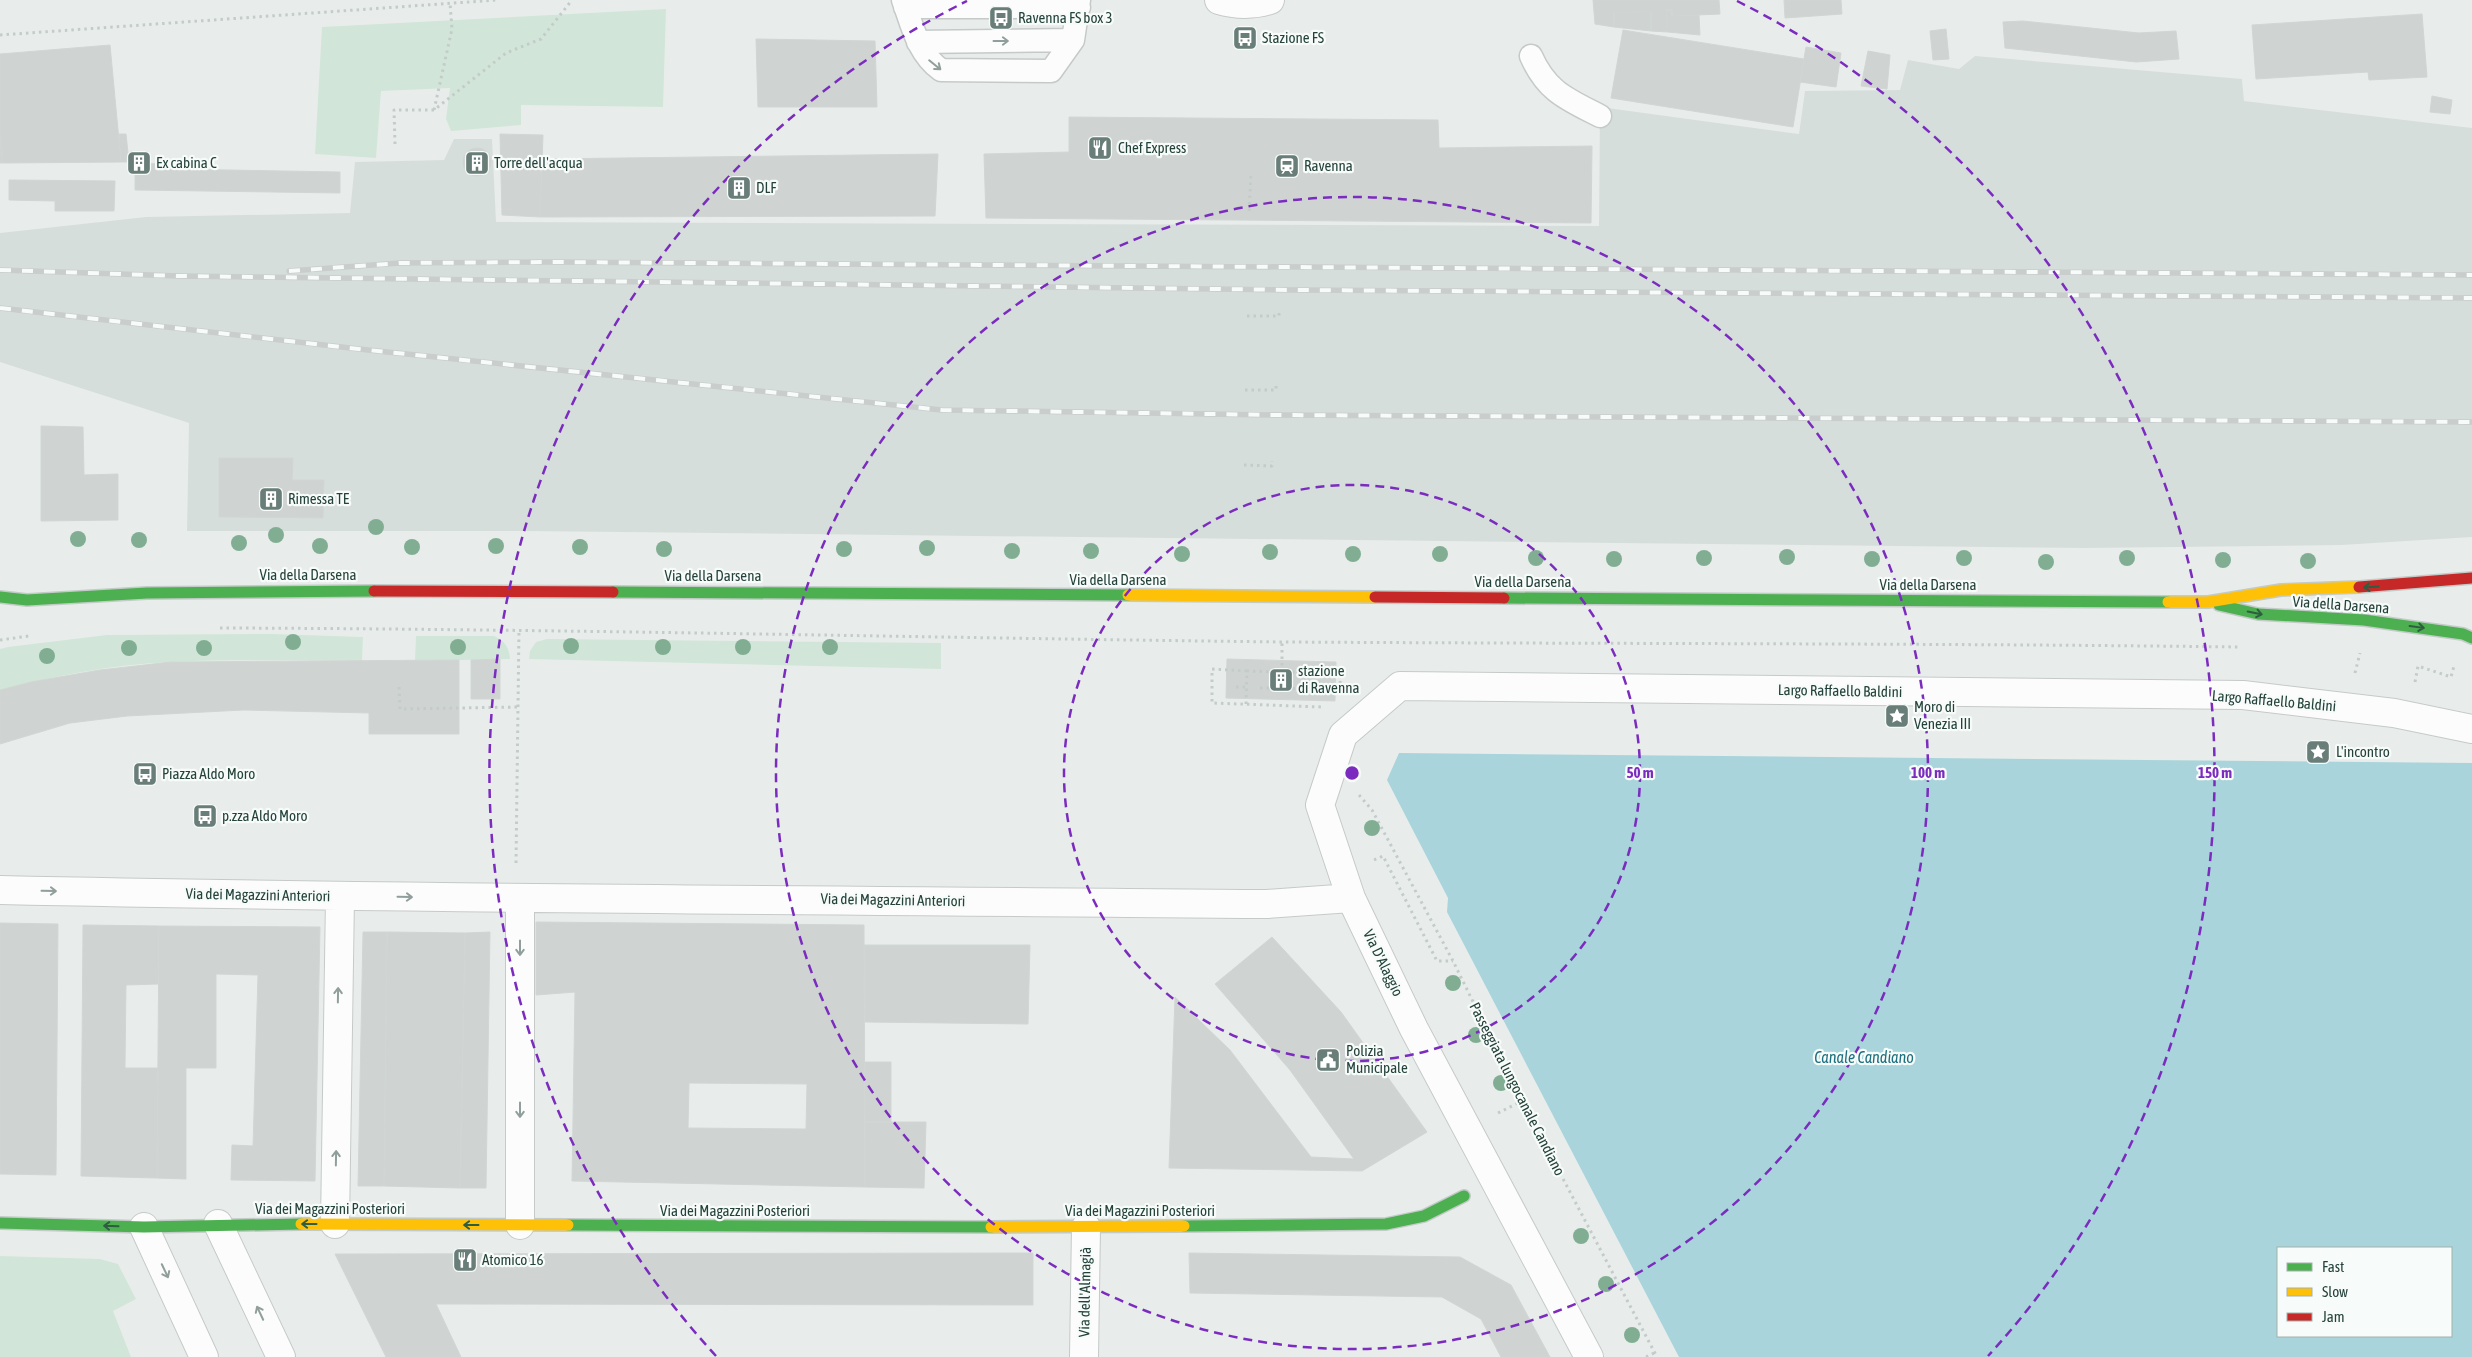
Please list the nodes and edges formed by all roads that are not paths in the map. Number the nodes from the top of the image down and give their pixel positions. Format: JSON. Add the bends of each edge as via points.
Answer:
{"nodes":[{"id":1,"x":1219,"y":0,"type":"edge"},
{"id":2,"x":1270,"y":0,"type":"edge"},
{"id":3,"x":904,"y":3,"type":"edge"},
{"id":4,"x":1079,"y":4,"type":"edge"},
{"id":5,"x":1073,"y":40,"type":"junction"},
{"id":6,"x":918,"y":42,"type":"junction"},
{"id":7,"x":1531,"y":56,"type":"dead end"},
{"id":8,"x":1600,"y":116,"type":"dead end"},
{"id":9,"x":2472,"y":578,"type":"edge"},
{"id":10,"x":0,"y":597,"type":"edge"},
{"id":11,"x":27,"y":600,"type":"junction"},
{"id":12,"x":2208,"y":602,"type":"junction"},
{"id":13,"x":0,"y":608,"type":"edge"},
{"id":14,"x":2472,"y":638,"type":"edge"},
{"id":15,"x":2472,"y":729,"type":"edge"},
{"id":16,"x":1343,"y":735,"type":"joint"},
{"id":17,"x":0,"y":890,"type":"edge"},
{"id":18,"x":348,"y":897,"type":"junction"},
{"id":19,"x":1351,"y":898,"type":"junction"},
{"id":20,"x":520,"y":899,"type":"junction"},
{"id":21,"x":1495,"y":1180,"type":"junction"},
{"id":22,"x":1464,"y":1196,"type":"joint"},
{"id":23,"x":0,"y":1223,"type":"edge"},
{"id":24,"x":218,"y":1224,"type":"junction"},
{"id":25,"x":335,"y":1224,"type":"junction"},
{"id":26,"x":520,"y":1225,"type":"junction"},
{"id":27,"x":144,"y":1227,"type":"junction"},
{"id":28,"x":1086,"y":1227,"type":"junction"},
{"id":29,"x":204,"y":1357,"type":"edge"},
{"id":30,"x":281,"y":1357,"type":"edge"},
{"id":31,"x":1084,"y":1357,"type":"edge"},
{"id":32,"x":1589,"y":1357,"type":"edge"}],
"edges":[{"from":1,"to":2,"type":"street","via":[[1258,4]]},
{"from":3,"to":4,"type":"lane"},
{"from":3,"to":6,"type":"lane"},
{"from":4,"to":5,"type":"lane"},
{"from":6,"to":5,"type":"lane","one_way":true},
{"from":6,"to":5,"type":"lane","one_way":true,"via":[[930,62],[941,70],[1051,71]]},
{"from":7,"to":8,"type":"lane","via":[[1539,75],[1555,92]]},
{"from":9,"to":12,"type":"street","name":"Via della Darsena","one_way":true,"via":[[2324,590],[2281,590]]},
{"from":10,"to":11,"type":"street","name":"Via della Darsena"},
{"from":11,"to":12,"type":"street","name":"Via della Darsena","via":[[147,593],[314,590]]},
{"from":11,"to":13,"type":"street","name":"Via della Darsena"},
{"from":12,"to":14,"type":"street","name":"Via della Darsena","one_way":true,"via":[[2258,614],[2364,620]]},
{"from":15,"to":16,"type":"street","name":"Largo Raffaello Baldini","via":[[2406,716],[2243,695],[1400,686]]},
{"from":16,"to":19,"type":"street","name":"Via D'Alaggio","via":[[1320,805]]},
{"from":17,"to":18,"type":"street","name":"Via dei Magazzini Anteriori","one_way":true},
{"from":18,"to":20,"type":"street","name":"Via dei Magazzini Anteriori","one_way":true},
{"from":25,"to":18,"type":"street","name":"Via dei Magazzini Anteriori","one_way":true},
{"from":19,"to":20,"type":"street","name":"Via dei Magazzini Anteriori","via":[[1267,904]]},
{"from":19,"to":21,"type":"street","name":"Via D'Alaggio","via":[[1414,1029]]},
{"from":20,"to":26,"type":"street","one_way":true},
{"from":21,"to":22,"type":"street"},
{"from":21,"to":32,"type":"street","name":"Via D'Alaggio"},
{"from":22,"to":28,"type":"street","name":"Via dei Magazzini Posteriori","via":[[1424,1216],[1386,1224]]},
{"from":27,"to":23,"type":"street","name":"Via dei Magazzini Posteriori","one_way":true},
{"from":25,"to":24,"type":"street","name":"Via dei Magazzini Posteriori","one_way":true},
{"from":24,"to":27,"type":"street","name":"Via dei Magazzini Posteriori"},
{"from":30,"to":24,"type":"street","one_way":true},
{"from":26,"to":25,"type":"street","name":"Via dei Magazzini Posteriori","one_way":true},
{"from":26,"to":28,"type":"street","name":"Via dei Magazzini Posteriori"},
{"from":27,"to":29,"type":"street","one_way":true},
{"from":28,"to":31,"type":"street","name":"Via dell'Almagià"}]}
